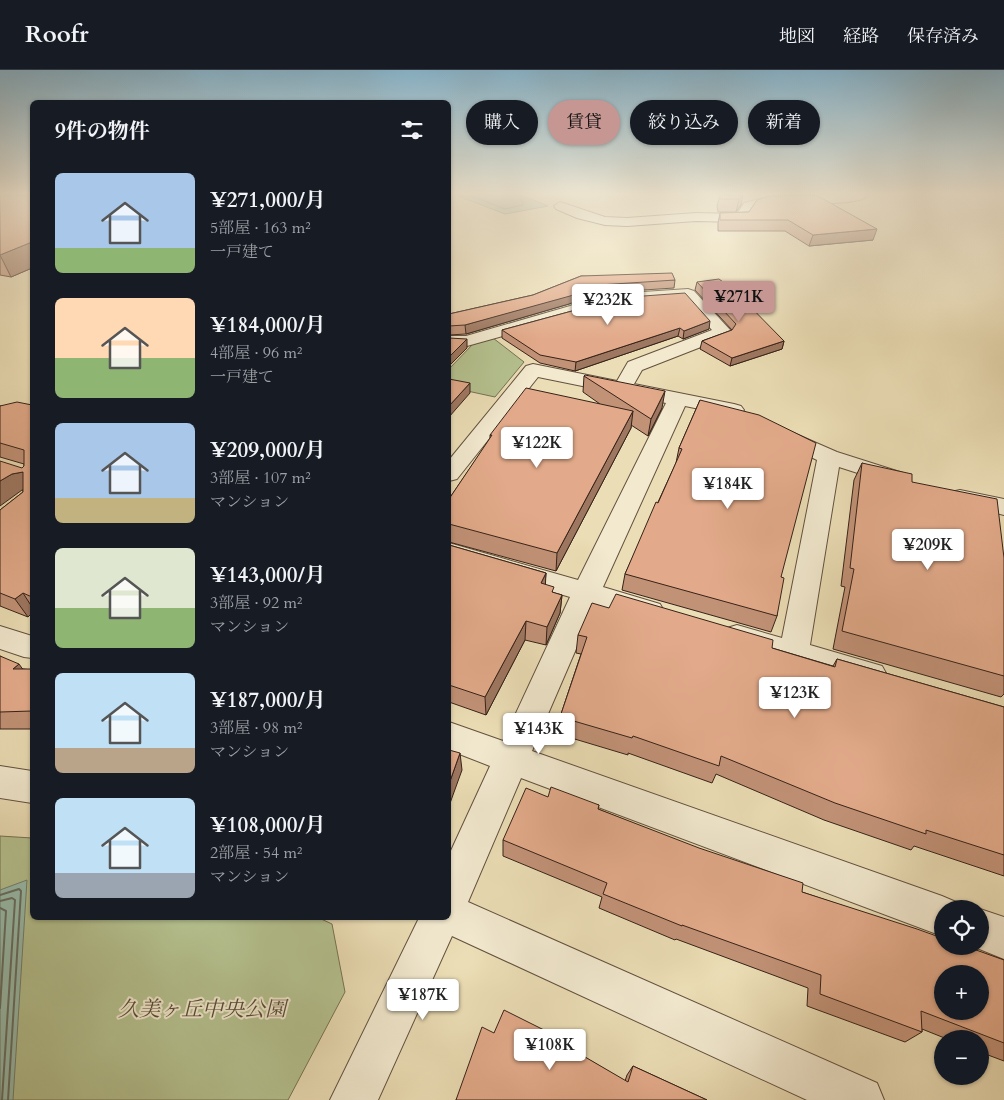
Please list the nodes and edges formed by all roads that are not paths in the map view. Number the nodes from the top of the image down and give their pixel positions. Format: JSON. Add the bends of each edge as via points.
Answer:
{"nodes":[{"id":1,"x":451,"y":341,"type":"edge"},
{"id":2,"x":622,"y":388,"type":"junction"},
{"id":3,"x":678,"y":399,"type":"junction"},
{"id":4,"x":829,"y":457,"type":"junction"},
{"id":5,"x":451,"y":472,"type":"edge"},
{"id":6,"x":913,"y":483,"type":"edge"},
{"id":7,"x":941,"y":492,"type":"edge"},
{"id":8,"x":1004,"y":507,"type":"edge"},
{"id":9,"x":451,"y":553,"type":"edge"},
{"id":10,"x":586,"y":592,"type":"junction"},
{"id":11,"x":671,"y":617,"type":"edge"},
{"id":12,"x":709,"y":628,"type":"edge"},
{"id":13,"x":0,"y":637,"type":"edge"},
{"id":14,"x":30,"y":647,"type":"edge"},
{"id":15,"x":794,"y":652,"type":"junction"},
{"id":16,"x":899,"y":684,"type":"edge"},
{"id":17,"x":451,"y":737,"type":"edge"},
{"id":18,"x":511,"y":759,"type":"junction"},
{"id":19,"x":0,"y":782,"type":"edge"},
{"id":20,"x":30,"y":787,"type":"edge"},
{"id":21,"x":451,"y":894,"type":"edge"},
{"id":22,"x":934,"y":913,"type":"edge"},
{"id":23,"x":451,"y":915,"type":"edge"},
{"id":24,"x":439,"y":920,"type":"edge"},
{"id":25,"x":989,"y":932,"type":"edge"},
{"id":26,"x":1004,"y":938,"type":"edge"},
{"id":27,"x":354,"y":1100,"type":"edge"},
{"id":28,"x":860,"y":1100,"type":"edge"}],
"edges":[{"from":1,"to":2,"type":"street","via":[[467,341],[576,310],[598,300],[688,294],[723,332],[634,366]]},
{"from":2,"to":3,"type":"street"},
{"from":2,"to":5,"type":"street","via":[[533,370]]},
{"from":3,"to":4,"type":"street","via":[[733,410]]},
{"from":3,"to":10,"type":"street"},
{"from":4,"to":6,"type":"street"},
{"from":4,"to":15,"type":"street"},
{"from":7,"to":8,"type":"street"},
{"from":9,"to":10,"type":"street"},
{"from":10,"to":11,"type":"street"},
{"from":10,"to":18,"type":"street"},
{"from":12,"to":15,"type":"street"},
{"from":13,"to":14,"type":"street"},
{"from":15,"to":16,"type":"street"},
{"from":17,"to":18,"type":"street"},
{"from":18,"to":21,"type":"street"},
{"from":18,"to":22,"type":"street"},
{"from":19,"to":20,"type":"street"},
{"from":23,"to":28,"type":"street"},
{"from":24,"to":27,"type":"street"},
{"from":25,"to":26,"type":"street"}]}
